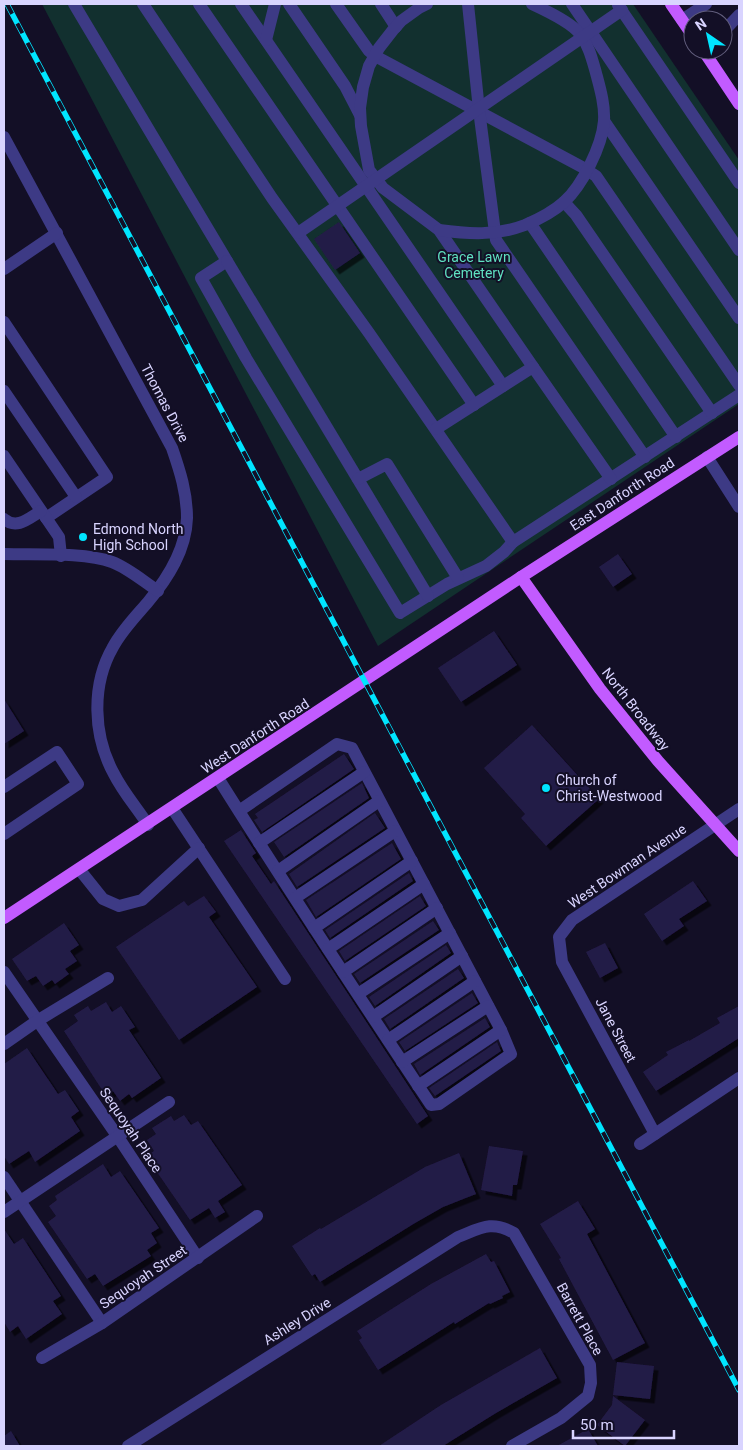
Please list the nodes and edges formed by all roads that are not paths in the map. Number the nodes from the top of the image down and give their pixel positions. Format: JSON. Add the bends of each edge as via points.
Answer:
{"nodes":[{"id":1,"x":74,"y":4,"type":"edge"},
{"id":2,"x":143,"y":4,"type":"edge"},
{"id":3,"x":199,"y":4,"type":"edge"},
{"id":4,"x":241,"y":4,"type":"edge"},
{"id":5,"x":275,"y":4,"type":"edge"},
{"id":6,"x":289,"y":4,"type":"edge"},
{"id":7,"x":336,"y":4,"type":"edge"},
{"id":8,"x":381,"y":4,"type":"edge"},
{"id":9,"x":427,"y":4,"type":"edge"},
{"id":10,"x":468,"y":4,"type":"edge"},
{"id":11,"x":532,"y":4,"type":"edge"},
{"id":12,"x":572,"y":4,"type":"edge"},
{"id":13,"x":671,"y":4,"type":"edge"},
{"id":14,"x":706,"y":4,"type":"edge"},
{"id":15,"x":620,"y":7,"type":"edge"},
{"id":16,"x":682,"y":20,"type":"joint"},
{"id":17,"x":396,"y":27,"type":"junction"},
{"id":18,"x":586,"y":35,"type":"junction"},
{"id":19,"x":266,"y":40,"type":"junction"},
{"id":20,"x":375,"y":56,"type":"junction"},
{"id":21,"x":710,"y":60,"type":"edge"},
{"id":22,"x":739,"y":104,"type":"edge"},
{"id":23,"x":479,"y":110,"type":"junction"},
{"id":24,"x":361,"y":117,"type":"junction"},
{"id":25,"x":604,"y":121,"type":"junction"},
{"id":26,"x":4,"y":137,"type":"edge"},
{"id":27,"x":587,"y":170,"type":"junction"},
{"id":28,"x":371,"y":183,"type":"junction"},
{"id":29,"x":739,"y":183,"type":"edge"},
{"id":30,"x":564,"y":202,"type":"junction"},
{"id":31,"x":338,"y":206,"type":"junction"},
{"id":32,"x":530,"y":222,"type":"junction"},
{"id":33,"x":439,"y":230,"type":"junction"},
{"id":34,"x":57,"y":233,"type":"junction"},
{"id":35,"x":298,"y":233,"type":"junction"},
{"id":36,"x":495,"y":233,"type":"junction"},
{"id":37,"x":739,"y":250,"type":"edge"},
{"id":38,"x":228,"y":262,"type":"junction"},
{"id":39,"x":4,"y":269,"type":"edge"},
{"id":40,"x":739,"y":318,"type":"edge"},
{"id":41,"x":4,"y":322,"type":"edge"},
{"id":42,"x":533,"y":366,"type":"junction"},
{"id":43,"x":739,"y":385,"type":"edge"},
{"id":44,"x":502,"y":386,"type":"junction"},
{"id":45,"x":4,"y":391,"type":"edge"},
{"id":46,"x":739,"y":395,"type":"edge"},
{"id":47,"x":474,"y":405,"type":"junction"},
{"id":48,"x":712,"y":413,"type":"junction"},
{"id":49,"x":436,"y":429,"type":"junction"},
{"id":50,"x":676,"y":437,"type":"junction"},
{"id":51,"x":739,"y":437,"type":"edge"},
{"id":52,"x":4,"y":456,"type":"edge"},
{"id":53,"x":645,"y":457,"type":"junction"},
{"id":54,"x":707,"y":457,"type":"junction"},
{"id":55,"x":358,"y":479,"type":"junction"},
{"id":56,"x":611,"y":480,"type":"junction"},
{"id":57,"x":76,"y":498,"type":"junction"},
{"id":58,"x":739,"y":507,"type":"edge"},
{"id":59,"x":44,"y":514,"type":"junction"},
{"id":60,"x":4,"y":519,"type":"edge"},
{"id":61,"x":513,"y":542,"type":"junction"},
{"id":62,"x":4,"y":554,"type":"edge"},
{"id":63,"x":61,"y":556,"type":"junction"},
{"id":64,"x":521,"y":577,"type":"junction"},
{"id":65,"x":458,"y":578,"type":"junction"},
{"id":66,"x":158,"y":591,"type":"junction"},
{"id":67,"x":428,"y":596,"type":"junction"},
{"id":68,"x":364,"y":772,"type":"junction"},
{"id":69,"x":218,"y":778,"type":"junction"},
{"id":70,"x":4,"y":787,"type":"edge"},
{"id":71,"x":379,"y":801,"type":"junction"},
{"id":72,"x":172,"y":808,"type":"junction"},
{"id":73,"x":739,"y":809,"type":"edge"},
{"id":74,"x":239,"y":811,"type":"junction"},
{"id":75,"x":716,"y":824,"type":"junction"},
{"id":76,"x":148,"y":825,"type":"junction"},
{"id":77,"x":395,"y":831,"type":"junction"},
{"id":78,"x":4,"y":834,"type":"edge"},
{"id":79,"x":259,"y":843,"type":"junction"},
{"id":80,"x":199,"y":848,"type":"junction"},
{"id":81,"x":739,"y":851,"type":"edge"},
{"id":82,"x":412,"y":861,"type":"junction"},
{"id":83,"x":79,"y":869,"type":"junction"},
{"id":84,"x":278,"y":871,"type":"junction"},
{"id":85,"x":424,"y":884,"type":"junction"},
{"id":86,"x":295,"y":898,"type":"junction"},
{"id":87,"x":437,"y":908,"type":"junction"},
{"id":88,"x":6,"y":914,"type":"edge"},
{"id":89,"x":314,"y":928,"type":"junction"},
{"id":90,"x":450,"y":933,"type":"junction"},
{"id":91,"x":559,"y":937,"type":"joint"},
{"id":92,"x":328,"y":949,"type":"junction"},
{"id":93,"x":462,"y":956,"type":"junction"},
{"id":94,"x":4,"y":972,"type":"edge"},
{"id":95,"x":344,"y":972,"type":"junction"},
{"id":96,"x":108,"y":978,"type":"dead end"},
{"id":97,"x":285,"y":979,"type":"dead end"},
{"id":98,"x":475,"y":981,"type":"junction"},
{"id":99,"x":358,"y":994,"type":"junction"},
{"id":100,"x":488,"y":1006,"type":"junction"},
{"id":101,"x":373,"y":1017,"type":"junction"},
{"id":102,"x":37,"y":1021,"type":"junction"},
{"id":103,"x":501,"y":1030,"type":"junction"},
{"id":104,"x":388,"y":1040,"type":"junction"},
{"id":105,"x":4,"y":1044,"type":"edge"},
{"id":106,"x":402,"y":1062,"type":"junction"},
{"id":107,"x":739,"y":1078,"type":"edge"},
{"id":108,"x":418,"y":1086,"type":"junction"},
{"id":109,"x":169,"y":1102,"type":"dead end"},
{"id":110,"x":655,"y":1134,"type":"junction"},
{"id":111,"x":118,"y":1137,"type":"junction"},
{"id":112,"x":640,"y":1144,"type":"dead end"},
{"id":113,"x":4,"y":1177,"type":"edge"},
{"id":114,"x":20,"y":1201,"type":"junction"},
{"id":115,"x":4,"y":1212,"type":"edge"},
{"id":116,"x":257,"y":1216,"type":"dead end"},
{"id":117,"x":485,"y":1226,"type":"joint"},
{"id":118,"x":198,"y":1258,"type":"junction"},
{"id":119,"x":102,"y":1323,"type":"junction"},
{"id":120,"x":42,"y":1358,"type":"dead end"},
{"id":121,"x":128,"y":1446,"type":"edge"},
{"id":122,"x":512,"y":1446,"type":"edge"}],
"edges":[{"from":1,"to":38,"type":"street"},
{"from":2,"to":35,"type":"street"},
{"from":3,"to":31,"type":"street"},
{"from":4,"to":19,"type":"street"},
{"from":5,"to":19,"type":"street"},
{"from":6,"to":24,"type":"street","via":[[345,86]]},
{"from":7,"to":20,"type":"street"},
{"from":8,"to":17,"type":"street"},
{"from":9,"to":17,"type":"street"},
{"from":10,"to":23,"type":"street"},
{"from":11,"to":18,"type":"street"},
{"from":12,"to":18,"type":"street"},
{"from":13,"to":16,"type":"main road"},
{"from":14,"to":16,"type":"street"},
{"from":15,"to":18,"type":"street"},
{"from":15,"to":29,"type":"street"},
{"from":17,"to":20,"type":"street"},
{"from":18,"to":23,"type":"street"},
{"from":18,"to":25,"type":"street"},
{"from":18,"to":37,"type":"street"},
{"from":19,"to":28,"type":"street"},
{"from":20,"to":23,"type":"street"},
{"from":20,"to":24,"type":"street","via":[[363,87]]},
{"from":21,"to":22,"type":"main road"},
{"from":23,"to":27,"type":"street"},
{"from":23,"to":28,"type":"street"},
{"from":23,"to":36,"type":"street"},
{"from":24,"to":28,"type":"street"},
{"from":25,"to":27,"type":"street","via":[[602,135]]},
{"from":25,"to":40,"type":"street"},
{"from":26,"to":34,"type":"street","name":"Thomas Drive"},
{"from":27,"to":30,"type":"street"},
{"from":27,"to":43,"type":"street","via":[[596,176]]},
{"from":28,"to":31,"type":"street"},
{"from":28,"to":33,"type":"street"},
{"from":28,"to":44,"type":"street"},
{"from":30,"to":32,"type":"street"},
{"from":30,"to":48,"type":"street"},
{"from":31,"to":35,"type":"street"},
{"from":31,"to":47,"type":"street"},
{"from":32,"to":36,"type":"street"},
{"from":32,"to":50,"type":"street"},
{"from":33,"to":36,"type":"street"},
{"from":33,"to":42,"type":"street"},
{"from":34,"to":39,"type":"street"},
{"from":34,"to":66,"type":"street","name":"Thomas Drive","via":[[172,448],[185,488],[187,519],[182,545],[172,572]]},
{"from":35,"to":49,"type":"street"},
{"from":36,"to":53,"type":"street","via":[[496,240]]},
{"from":38,"to":55,"type":"street"},
{"from":38,"to":67,"type":"street","via":[[201,278],[325,490],[400,613]]},
{"from":41,"to":57,"type":"street","via":[[107,477]]},
{"from":42,"to":44,"type":"street"},
{"from":42,"to":56,"type":"street"},
{"from":44,"to":47,"type":"street"},
{"from":45,"to":57,"type":"street"},
{"from":46,"to":48,"type":"street"},
{"from":47,"to":49,"type":"street"},
{"from":48,"to":50,"type":"street"},
{"from":49,"to":61,"type":"street"},
{"from":50,"to":53,"type":"street"},
{"from":51,"to":54,"type":"main road","name":"East Danforth Road"},
{"from":52,"to":59,"type":"street"},
{"from":53,"to":56,"type":"street"},
{"from":54,"to":58,"type":"street"},
{"from":54,"to":64,"type":"main road","name":"East Danforth Road"},
{"from":55,"to":65,"type":"street","via":[[387,464]]},
{"from":55,"to":67,"type":"street"},
{"from":56,"to":61,"type":"street"},
{"from":57,"to":59,"type":"street"},
{"from":59,"to":60,"type":"street","via":[[20,524],[8,523]]},
{"from":59,"to":63,"type":"street","via":[[59,537]]},
{"from":61,"to":65,"type":"street","via":[[486,566]]},
{"from":62,"to":63,"type":"street"},
{"from":63,"to":66,"type":"street","via":[[112,562]]},
{"from":64,"to":69,"type":"main road","name":"West Danforth Road"},
{"from":64,"to":75,"type":"main road","name":"North Broadway","via":[[600,688],[658,760]]},
{"from":65,"to":67,"type":"street"},
{"from":66,"to":76,"type":"street","name":"Thomas Drive","via":[[113,647],[98,691],[101,735],[114,774]]},
{"from":68,"to":71,"type":"street"},
{"from":68,"to":74,"type":"street","via":[[352,748],[337,744]]},
{"from":68,"to":79,"type":"street"},
{"from":69,"to":72,"type":"main road","name":"West Danforth Road"},
{"from":69,"to":74,"type":"street"},
{"from":70,"to":78,"type":"street","via":[[57,752],[78,784]]},
{"from":71,"to":77,"type":"street"},
{"from":71,"to":84,"type":"street"},
{"from":72,"to":76,"type":"main road","name":"West Danforth Road"},
{"from":72,"to":80,"type":"street"},
{"from":73,"to":75,"type":"street","name":"West Bowman Avenue"},
{"from":74,"to":79,"type":"street"},
{"from":75,"to":81,"type":"main road","name":"North Broadway"},
{"from":75,"to":91,"type":"street","name":"West Bowman Avenue","via":[[572,920]]},
{"from":76,"to":83,"type":"main road","name":"West Danforth Road"},
{"from":77,"to":82,"type":"street"},
{"from":77,"to":86,"type":"street"},
{"from":79,"to":84,"type":"street"},
{"from":80,"to":83,"type":"street","via":[[142,900],[120,906],[103,899]]},
{"from":80,"to":97,"type":"street"},
{"from":82,"to":85,"type":"street"},
{"from":82,"to":89,"type":"street"},
{"from":83,"to":88,"type":"main road","name":"West Danforth Road"},
{"from":84,"to":86,"type":"street"},
{"from":85,"to":87,"type":"street"},
{"from":85,"to":92,"type":"street"},
{"from":86,"to":89,"type":"street"},
{"from":87,"to":90,"type":"street"},
{"from":87,"to":95,"type":"street"},
{"from":89,"to":92,"type":"street"},
{"from":90,"to":93,"type":"street"},
{"from":90,"to":99,"type":"street"},
{"from":91,"to":110,"type":"street","name":"Jane Street","via":[[562,962]]},
{"from":92,"to":95,"type":"street"},
{"from":93,"to":98,"type":"street"},
{"from":93,"to":101,"type":"street"},
{"from":94,"to":102,"type":"street","name":"Sequoyah Place"},
{"from":95,"to":99,"type":"street"},
{"from":96,"to":102,"type":"street"},
{"from":98,"to":100,"type":"street"},
{"from":98,"to":104,"type":"street"},
{"from":99,"to":101,"type":"street"},
{"from":100,"to":103,"type":"street"},
{"from":100,"to":106,"type":"street"},
{"from":101,"to":104,"type":"street"},
{"from":102,"to":105,"type":"street"},
{"from":102,"to":111,"type":"street","name":"Sequoyah Place"},
{"from":103,"to":108,"type":"street"},
{"from":103,"to":108,"type":"street","via":[[511,1054],[439,1104],[431,1105]]},
{"from":104,"to":106,"type":"street"},
{"from":106,"to":108,"type":"street"},
{"from":107,"to":110,"type":"street"},
{"from":109,"to":111,"type":"street"},
{"from":110,"to":112,"type":"street"},
{"from":111,"to":114,"type":"street"},
{"from":111,"to":118,"type":"street","name":"Sequoyah Place"},
{"from":113,"to":114,"type":"street"},
{"from":114,"to":115,"type":"street"},
{"from":114,"to":119,"type":"street"},
{"from":116,"to":118,"type":"street","name":"Sequoyah Street"},
{"from":117,"to":121,"type":"street","name":"Ashley Drive","via":[[458,1237]]},
{"from":117,"to":122,"type":"street","name":"Barrett Place","via":[[502,1226],[514,1233],[590,1364],[588,1396],[562,1418]]},
{"from":118,"to":119,"type":"street","name":"Sequoyah Street"},
{"from":119,"to":120,"type":"street","name":"Sequoyah Street"}]}
